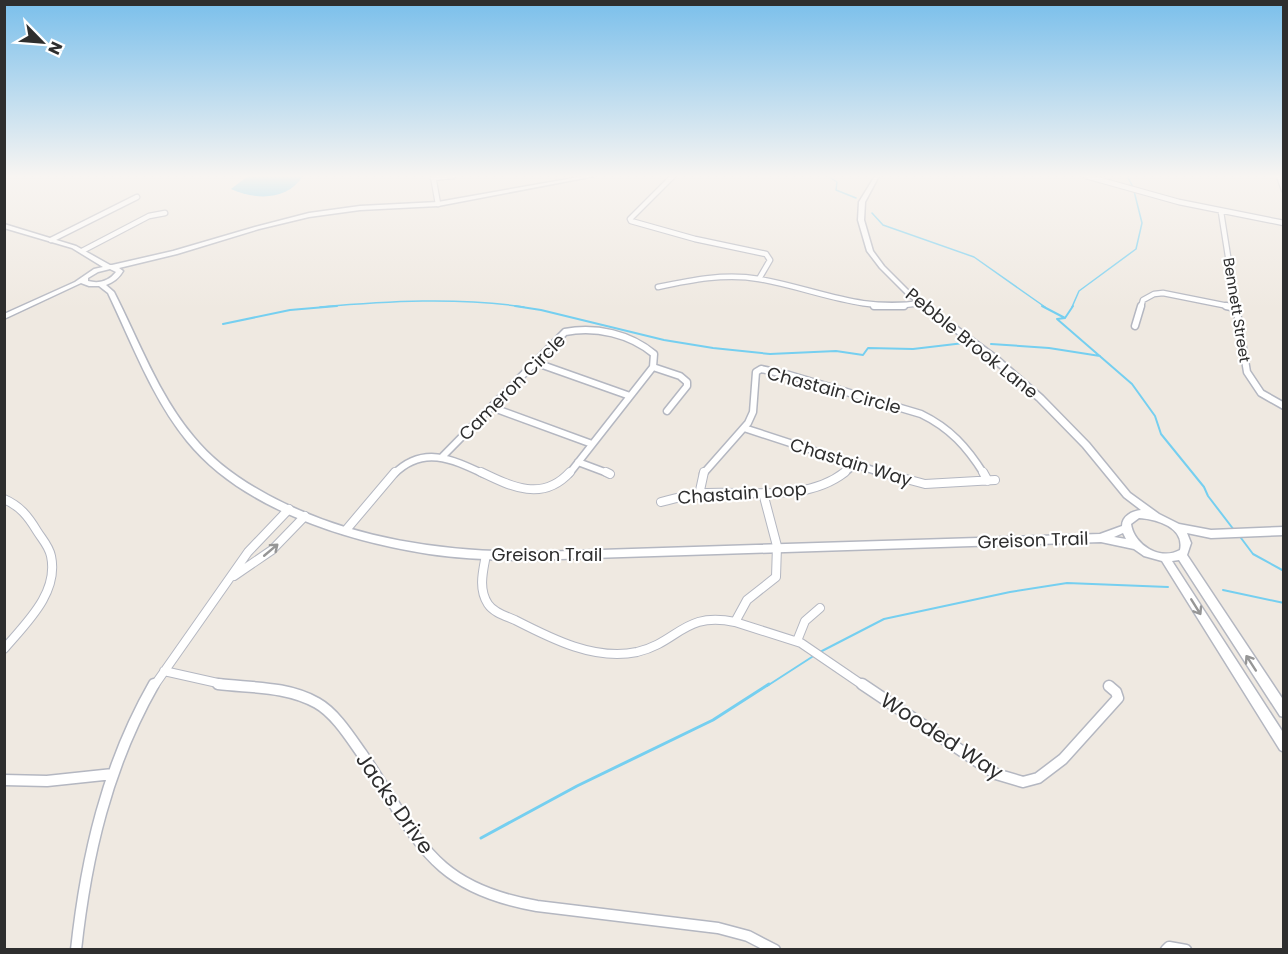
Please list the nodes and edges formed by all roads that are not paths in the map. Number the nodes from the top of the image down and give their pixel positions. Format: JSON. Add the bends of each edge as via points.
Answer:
{"nodes":[{"id":1,"x":90,"y":221,"type":"edge"},
{"id":2,"x":140,"y":221,"type":"edge"},
{"id":3,"x":286,"y":221,"type":"edge"},
{"id":4,"x":632,"y":221,"type":"edge"},
{"id":5,"x":862,"y":221,"type":"edge"},
{"id":6,"x":1222,"y":221,"type":"edge"},
{"id":7,"x":1266,"y":221,"type":"edge"},
{"id":8,"x":1284,"y":224,"type":"edge"},
{"id":9,"x":4,"y":226,"type":"edge"},
{"id":10,"x":51,"y":240,"type":"junction"},
{"id":11,"x":82,"y":251,"type":"junction"},
{"id":12,"x":175,"y":253,"type":"junction"},
{"id":13,"x":111,"y":267,"type":"junction"},
{"id":14,"x":88,"y":275,"type":"junction"},
{"id":15,"x":116,"y":277,"type":"junction"},
{"id":16,"x":759,"y":279,"type":"junction"},
{"id":17,"x":90,"y":284,"type":"junction"},
{"id":18,"x":100,"y":284,"type":"junction"},
{"id":19,"x":658,"y":287,"type":"dead end"},
{"id":20,"x":111,"y":292,"type":"junction"},
{"id":21,"x":921,"y":303,"type":"junction"},
{"id":22,"x":32,"y":304,"type":"junction"},
{"id":23,"x":1236,"y":308,"type":"junction"},
{"id":24,"x":4,"y":316,"type":"edge"},
{"id":25,"x":1135,"y":326,"type":"dead end"},
{"id":26,"x":534,"y":362,"type":"junction"},
{"id":27,"x":653,"y":367,"type":"junction"},
{"id":28,"x":630,"y":396,"type":"junction"},
{"id":29,"x":1284,"y":406,"type":"edge"},
{"id":30,"x":491,"y":407,"type":"junction"},
{"id":31,"x":668,"y":411,"type":"dead end"},
{"id":32,"x":744,"y":428,"type":"junction"},
{"id":33,"x":592,"y":444,"type":"junction"},
{"id":34,"x":443,"y":456,"type":"junction"},
{"id":35,"x":578,"y":462,"type":"junction"},
{"id":36,"x":854,"y":465,"type":"junction"},
{"id":37,"x":610,"y":474,"type":"dead end"},
{"id":38,"x":992,"y":480,"type":"joint"},
{"id":39,"x":763,"y":493,"type":"junction"},
{"id":40,"x":699,"y":495,"type":"junction"},
{"id":41,"x":1127,"y":495,"type":"junction"},
{"id":42,"x":4,"y":500,"type":"edge"},
{"id":43,"x":661,"y":502,"type":"dead end"},
{"id":44,"x":289,"y":508,"type":"junction"},
{"id":45,"x":305,"y":516,"type":"junction"},
{"id":46,"x":1133,"y":516,"type":"junction"},
{"id":47,"x":1155,"y":516,"type":"junction"},
{"id":48,"x":1175,"y":527,"type":"junction"},
{"id":49,"x":1126,"y":528,"type":"junction"},
{"id":50,"x":346,"y":530,"type":"junction"},
{"id":51,"x":1284,"y":531,"type":"edge"},
{"id":52,"x":1211,"y":534,"type":"junction"},
{"id":53,"x":1101,"y":538,"type":"junction"},
{"id":54,"x":1186,"y":543,"type":"junction"},
{"id":55,"x":1136,"y":545,"type":"junction"},
{"id":56,"x":776,"y":549,"type":"junction"},
{"id":57,"x":486,"y":555,"type":"junction"},
{"id":58,"x":1181,"y":555,"type":"junction"},
{"id":59,"x":1165,"y":558,"type":"junction"},
{"id":60,"x":232,"y":578,"type":"junction"},
{"id":61,"x":820,"y":608,"type":"dead end"},
{"id":62,"x":735,"y":622,"type":"junction"},
{"id":63,"x":797,"y":641,"type":"junction"},
{"id":64,"x":4,"y":649,"type":"edge"},
{"id":65,"x":164,"y":671,"type":"junction"},
{"id":66,"x":1110,"y":686,"type":"dead end"},
{"id":67,"x":1284,"y":712,"type":"edge"},
{"id":68,"x":1284,"y":746,"type":"edge"},
{"id":69,"x":113,"y":774,"type":"junction"},
{"id":70,"x":4,"y":780,"type":"edge"},
{"id":71,"x":76,"y":950,"type":"edge"},
{"id":72,"x":775,"y":950,"type":"edge"},
{"id":73,"x":1166,"y":950,"type":"edge"},
{"id":74,"x":1186,"y":950,"type":"edge"}],
"edges":[{"from":1,"to":10,"type":"street"},
{"from":2,"to":11,"type":"street"},
{"from":3,"to":12,"type":"street"},
{"from":4,"to":16,"type":"street","via":[[766,254],[770,260]]},
{"from":5,"to":21,"type":"street","name":"Pebble Brook Lane","via":[[870,251]]},
{"from":6,"to":23,"type":"street","name":"Bennett Street"},
{"from":7,"to":8,"type":"street"},
{"from":9,"to":10,"type":"street"},
{"from":10,"to":11,"type":"street"},
{"from":11,"to":13,"type":"street"},
{"from":11,"to":14,"type":"street","via":[[94,267]]},
{"from":12,"to":13,"type":"street"},
{"from":12,"to":15,"type":"street"},
{"from":13,"to":14,"type":"street"},
{"from":13,"to":15,"type":"street","via":[[119,270]]},
{"from":14,"to":17,"type":"street","via":[[84,282]]},
{"from":14,"to":22,"type":"street"},
{"from":15,"to":18,"type":"street"},
{"from":15,"to":20,"type":"street"},
{"from":16,"to":19,"type":"street","via":[[707,279]]},
{"from":16,"to":21,"type":"street","via":[[878,307]]},
{"from":17,"to":18,"type":"street"},
{"from":17,"to":22,"type":"street"},
{"from":18,"to":20,"type":"street","name":"Greison Trail"},
{"from":20,"to":44,"type":"street","name":"Greison Trail","via":[[172,414],[191,440],[245,486]]},
{"from":21,"to":41,"type":"street","name":"Pebble Brook Lane","via":[[1040,398]]},
{"from":22,"to":24,"type":"street"},
{"from":23,"to":25,"type":"street","via":[[1154,294],[1143,300]]},
{"from":23,"to":29,"type":"street","name":"Bennett Street","via":[[1247,372],[1261,393]]},
{"from":26,"to":27,"type":"street","name":"Cameron Circle","via":[[565,332],[583,328],[648,348],[654,354]]},
{"from":26,"to":28,"type":"street"},
{"from":26,"to":30,"type":"street","name":"Cameron Circle"},
{"from":27,"to":28,"type":"street","name":"Cameron Circle"},
{"from":27,"to":31,"type":"street","via":[[687,382]]},
{"from":28,"to":33,"type":"street","name":"Cameron Circle"},
{"from":30,"to":33,"type":"street"},
{"from":30,"to":34,"type":"street","name":"Cameron Circle"},
{"from":32,"to":36,"type":"street","name":"Chastain Way"},
{"from":32,"to":38,"type":"street","name":"Chastain Circle","via":[[753,412],[756,372],[761,369],[781,373],[939,422],[962,441]]},
{"from":32,"to":40,"type":"street","name":"Chastain Circle","via":[[704,471]]},
{"from":33,"to":35,"type":"street","name":"Cameron Circle"},
{"from":34,"to":35,"type":"street","name":"Cameron Circle","via":[[521,489],[558,484]]},
{"from":34,"to":50,"type":"street","name":"Cameron Circle","via":[[405,463]]},
{"from":35,"to":37,"type":"street"},
{"from":36,"to":38,"type":"street","name":"Chastain Way","via":[[925,484]]},
{"from":36,"to":39,"type":"street","name":"Chastain Loop","via":[[846,474],[822,486]]},
{"from":39,"to":40,"type":"street","name":"Chastain Loop"},
{"from":39,"to":56,"type":"street"},
{"from":40,"to":43,"type":"street","name":"Chastain Loop","via":[[675,496]]},
{"from":41,"to":46,"type":"street","name":"Pebble Brook Lane"},
{"from":41,"to":47,"type":"street","name":"Pebble Brook Lane"},
{"from":42,"to":64,"type":"street","via":[[27,513],[51,554],[53,575],[43,599]]},
{"from":44,"to":45,"type":"street","name":"Greison Trail"},
{"from":44,"to":60,"type":"street","via":[[247,554]]},
{"from":45,"to":50,"type":"street","name":"Greison Trail"},
{"from":60,"to":45,"type":"street","one_way":true,"via":[[273,550]]},
{"from":46,"to":47,"type":"street"},
{"from":46,"to":49,"type":"street"},
{"from":47,"to":48,"type":"street","name":"Pebble Brook Lane"},
{"from":48,"to":52,"type":"street"},
{"from":48,"to":54,"type":"street"},
{"from":49,"to":53,"type":"street","name":"Greison Trail"},
{"from":49,"to":55,"type":"street"},
{"from":50,"to":57,"type":"street","name":"Greison Trail","via":[[417,547]]},
{"from":51,"to":52,"type":"street"},
{"from":52,"to":54,"type":"street"},
{"from":53,"to":55,"type":"street","name":"Greison Trail"},
{"from":53,"to":56,"type":"street","name":"Greison Trail"},
{"from":54,"to":58,"type":"street"},
{"from":55,"to":59,"type":"street","name":"Greison Trail"},
{"from":56,"to":57,"type":"street","name":"Greison Trail"},
{"from":56,"to":62,"type":"street","via":[[776,577],[748,596]]},
{"from":57,"to":62,"type":"street","name":"Wooded Way","via":[[480,592],[493,610],[589,652],[638,652],[661,644],[699,621],[715,618]]},
{"from":58,"to":59,"type":"street"},
{"from":67,"to":58,"type":"street","one_way":true},
{"from":59,"to":68,"type":"street","one_way":true},
{"from":60,"to":65,"type":"street"},
{"from":61,"to":63,"type":"street","via":[[805,621]]},
{"from":62,"to":63,"type":"street","name":"Wooded Way"},
{"from":63,"to":66,"type":"street","name":"Wooded Way","via":[[977,763],[1011,781],[1037,779],[1055,767],[1118,698]]},
{"from":65,"to":69,"type":"street","via":[[134,724]]},
{"from":65,"to":72,"type":"street","name":"Jacks Drive","via":[[216,684],[263,687],[319,704],[350,736],[409,831],[434,859],[466,885],[533,905],[710,926],[741,934]]},
{"from":69,"to":70,"type":"street","via":[[47,781]]},
{"from":69,"to":71,"type":"street","via":[[81,898]]},
{"from":73,"to":74,"type":"street"}]}
